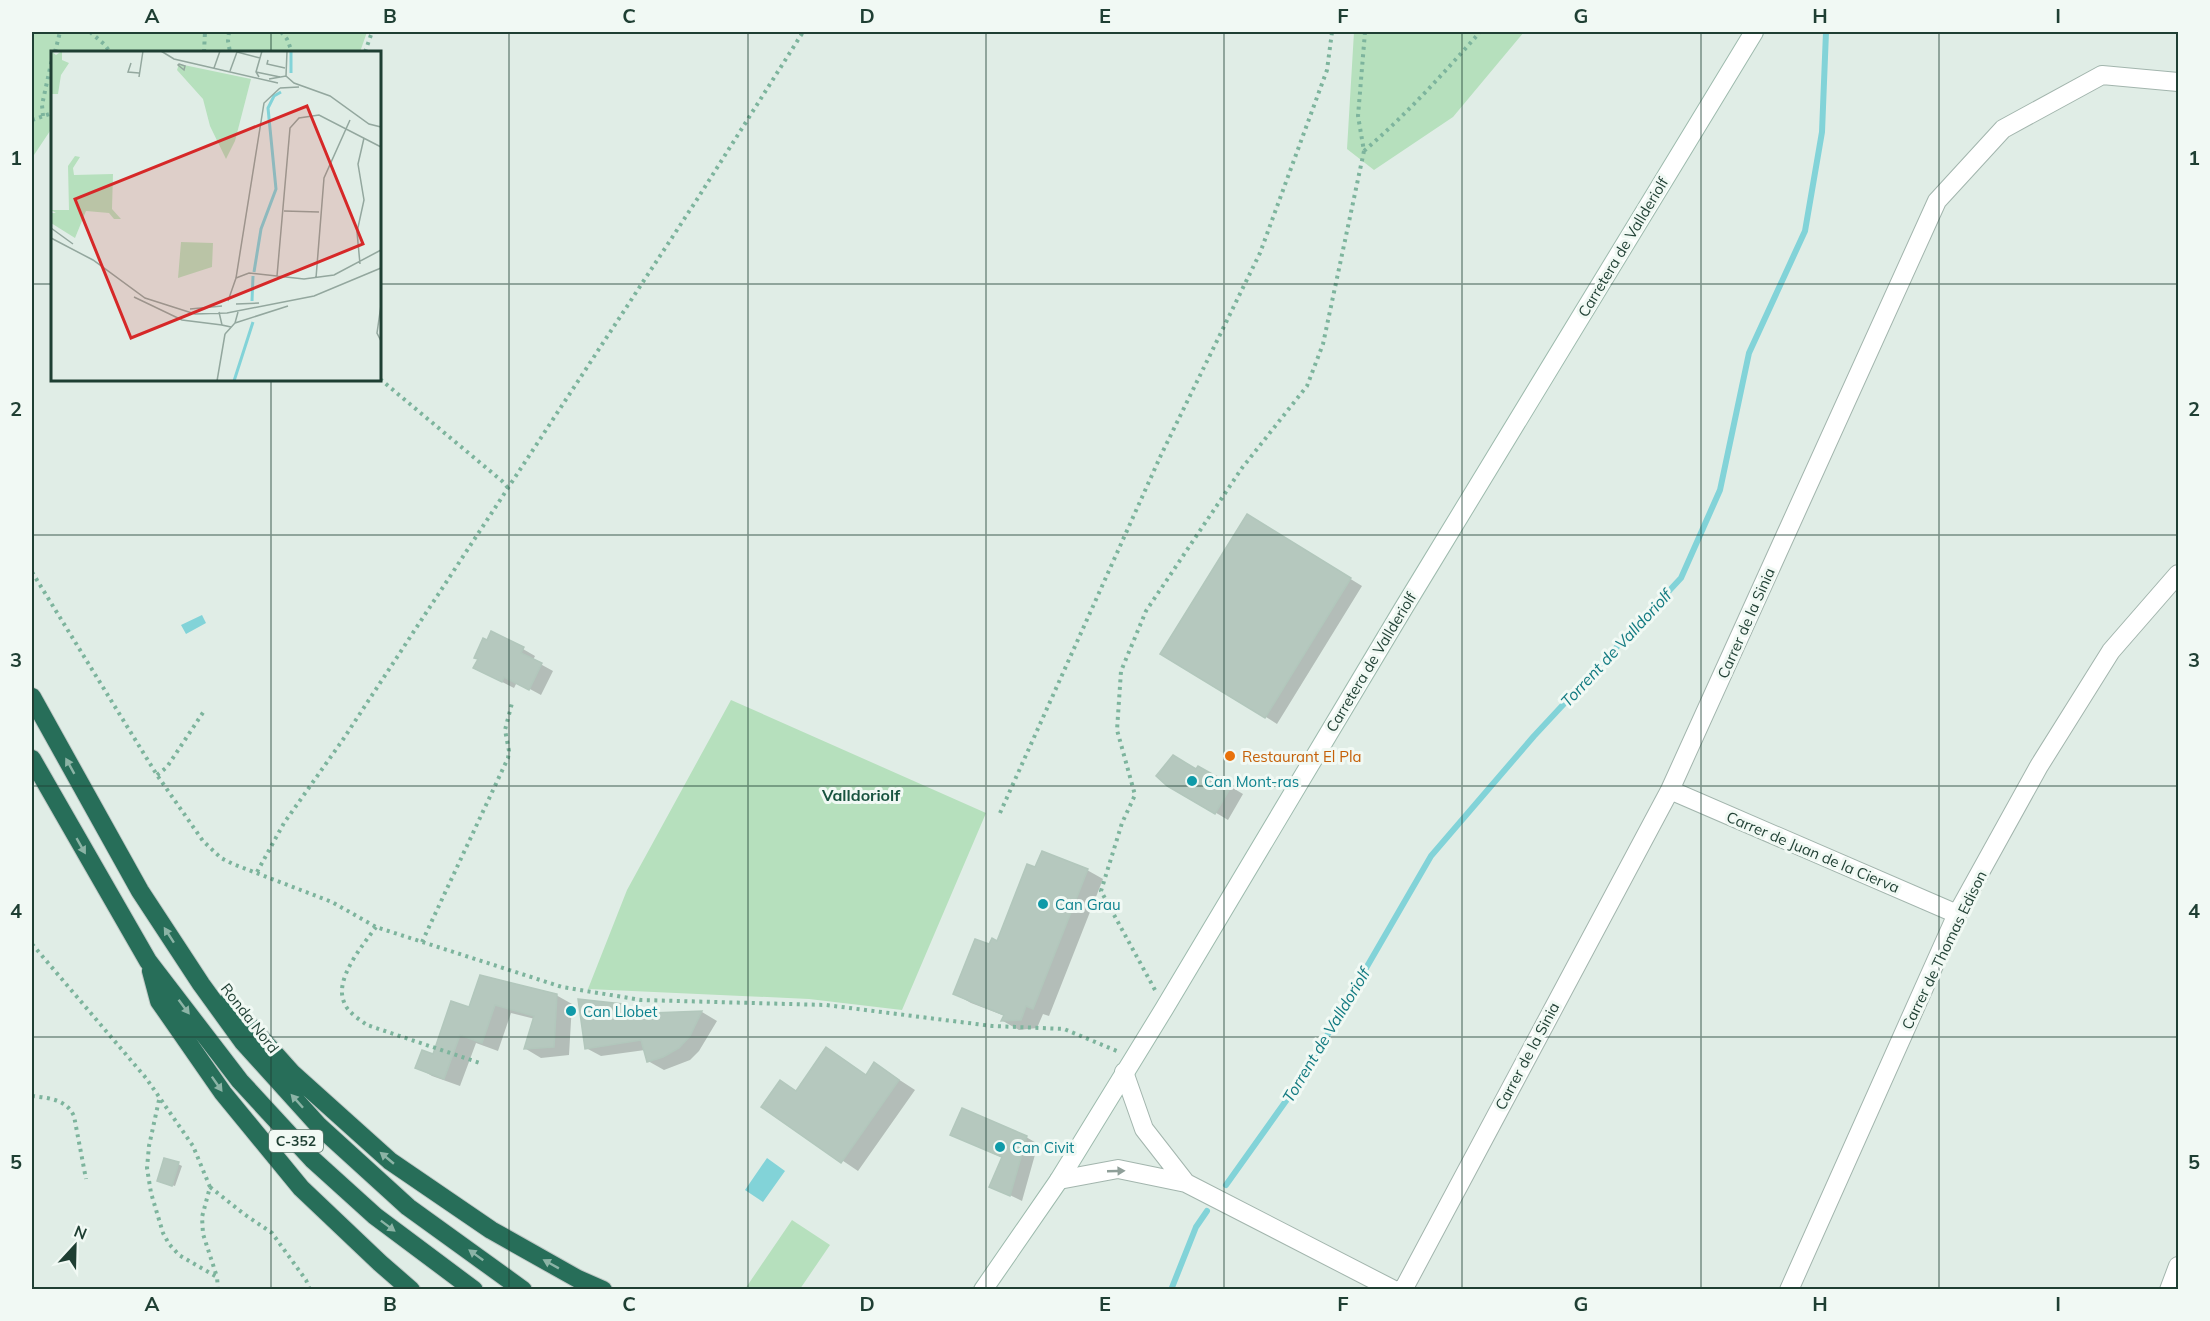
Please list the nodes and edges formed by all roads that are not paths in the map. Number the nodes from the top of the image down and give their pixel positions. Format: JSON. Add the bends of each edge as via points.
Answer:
{"nodes":[{"id":1,"x":1754,"y":32,"type":"edge"},
{"id":2,"x":2178,"y":82,"type":"edge"},
{"id":3,"x":2178,"y":574,"type":"edge"},
{"id":4,"x":32,"y":697,"type":"edge"},
{"id":5,"x":32,"y":759,"type":"edge"},
{"id":6,"x":1670,"y":790,"type":"junction"},
{"id":7,"x":1957,"y":915,"type":"junction"},
{"id":8,"x":148,"y":961,"type":"junction"},
{"id":9,"x":201,"y":984,"type":"junction"},
{"id":10,"x":1128,"y":1065,"type":"junction"},
{"id":11,"x":1059,"y":1180,"type":"junction"},
{"id":12,"x":1186,"y":1182,"type":"junction"},
{"id":13,"x":2178,"y":1266,"type":"edge"},
{"id":14,"x":411,"y":1290,"type":"edge"},
{"id":15,"x":474,"y":1290,"type":"edge"},
{"id":16,"x":523,"y":1290,"type":"edge"},
{"id":17,"x":603,"y":1290,"type":"edge"},
{"id":18,"x":983,"y":1290,"type":"edge"},
{"id":19,"x":1394,"y":1290,"type":"edge"},
{"id":20,"x":1403,"y":1290,"type":"edge"},
{"id":21,"x":1789,"y":1290,"type":"edge"},
{"id":22,"x":2169,"y":1290,"type":"edge"}],
"edges":[{"from":1,"to":10,"type":"street","name":"Carretera de Vallderiolf"},
{"from":2,"to":6,"type":"street","name":"Carrer de la Sinia","via":[[2102,75],[2003,129],[1937,201]]},
{"from":3,"to":7,"type":"street","name":"Carrer de Thomas Edison","via":[[2111,651],[2039,766]]},
{"from":9,"to":4,"type":"highway","name":"Ronda Nord","number":"C-352","one_way":true,"via":[[140,891]]},
{"from":5,"to":8,"type":"highway","number":"C-352","one_way":true},
{"from":6,"to":7,"type":"street","name":"Carrer de Juan de la Cierva"},
{"from":6,"to":20,"type":"street","name":"Carrer de la Sinia"},
{"from":7,"to":21,"type":"street","name":"Carrer de Thomas Edison"},
{"from":8,"to":14,"type":"highway","one_way":true,"via":[[159,1001],[223,1093],[301,1188]]},
{"from":8,"to":15,"type":"highway","number":"C-352","one_way":true,"via":[[240,1081],[312,1159],[375,1216]]},
{"from":16,"to":9,"type":"highway","name":"Ronda Nord","number":"C-352","one_way":true,"via":[[408,1207],[319,1126],[243,1042]]},
{"from":17,"to":9,"type":"highway","one_way":true,"via":[[491,1230],[390,1161]]},
{"from":10,"to":11,"type":"street","name":"Carretera de Vallderiolf"},
{"from":10,"to":12,"type":"street","via":[[1144,1129]]},
{"from":11,"to":12,"type":"street","one_way":true,"via":[[1118,1169]]},
{"from":11,"to":18,"type":"street","name":"Carretera de Vallderiolf"},
{"from":12,"to":19,"type":"street"},
{"from":13,"to":22,"type":"street"}]}
